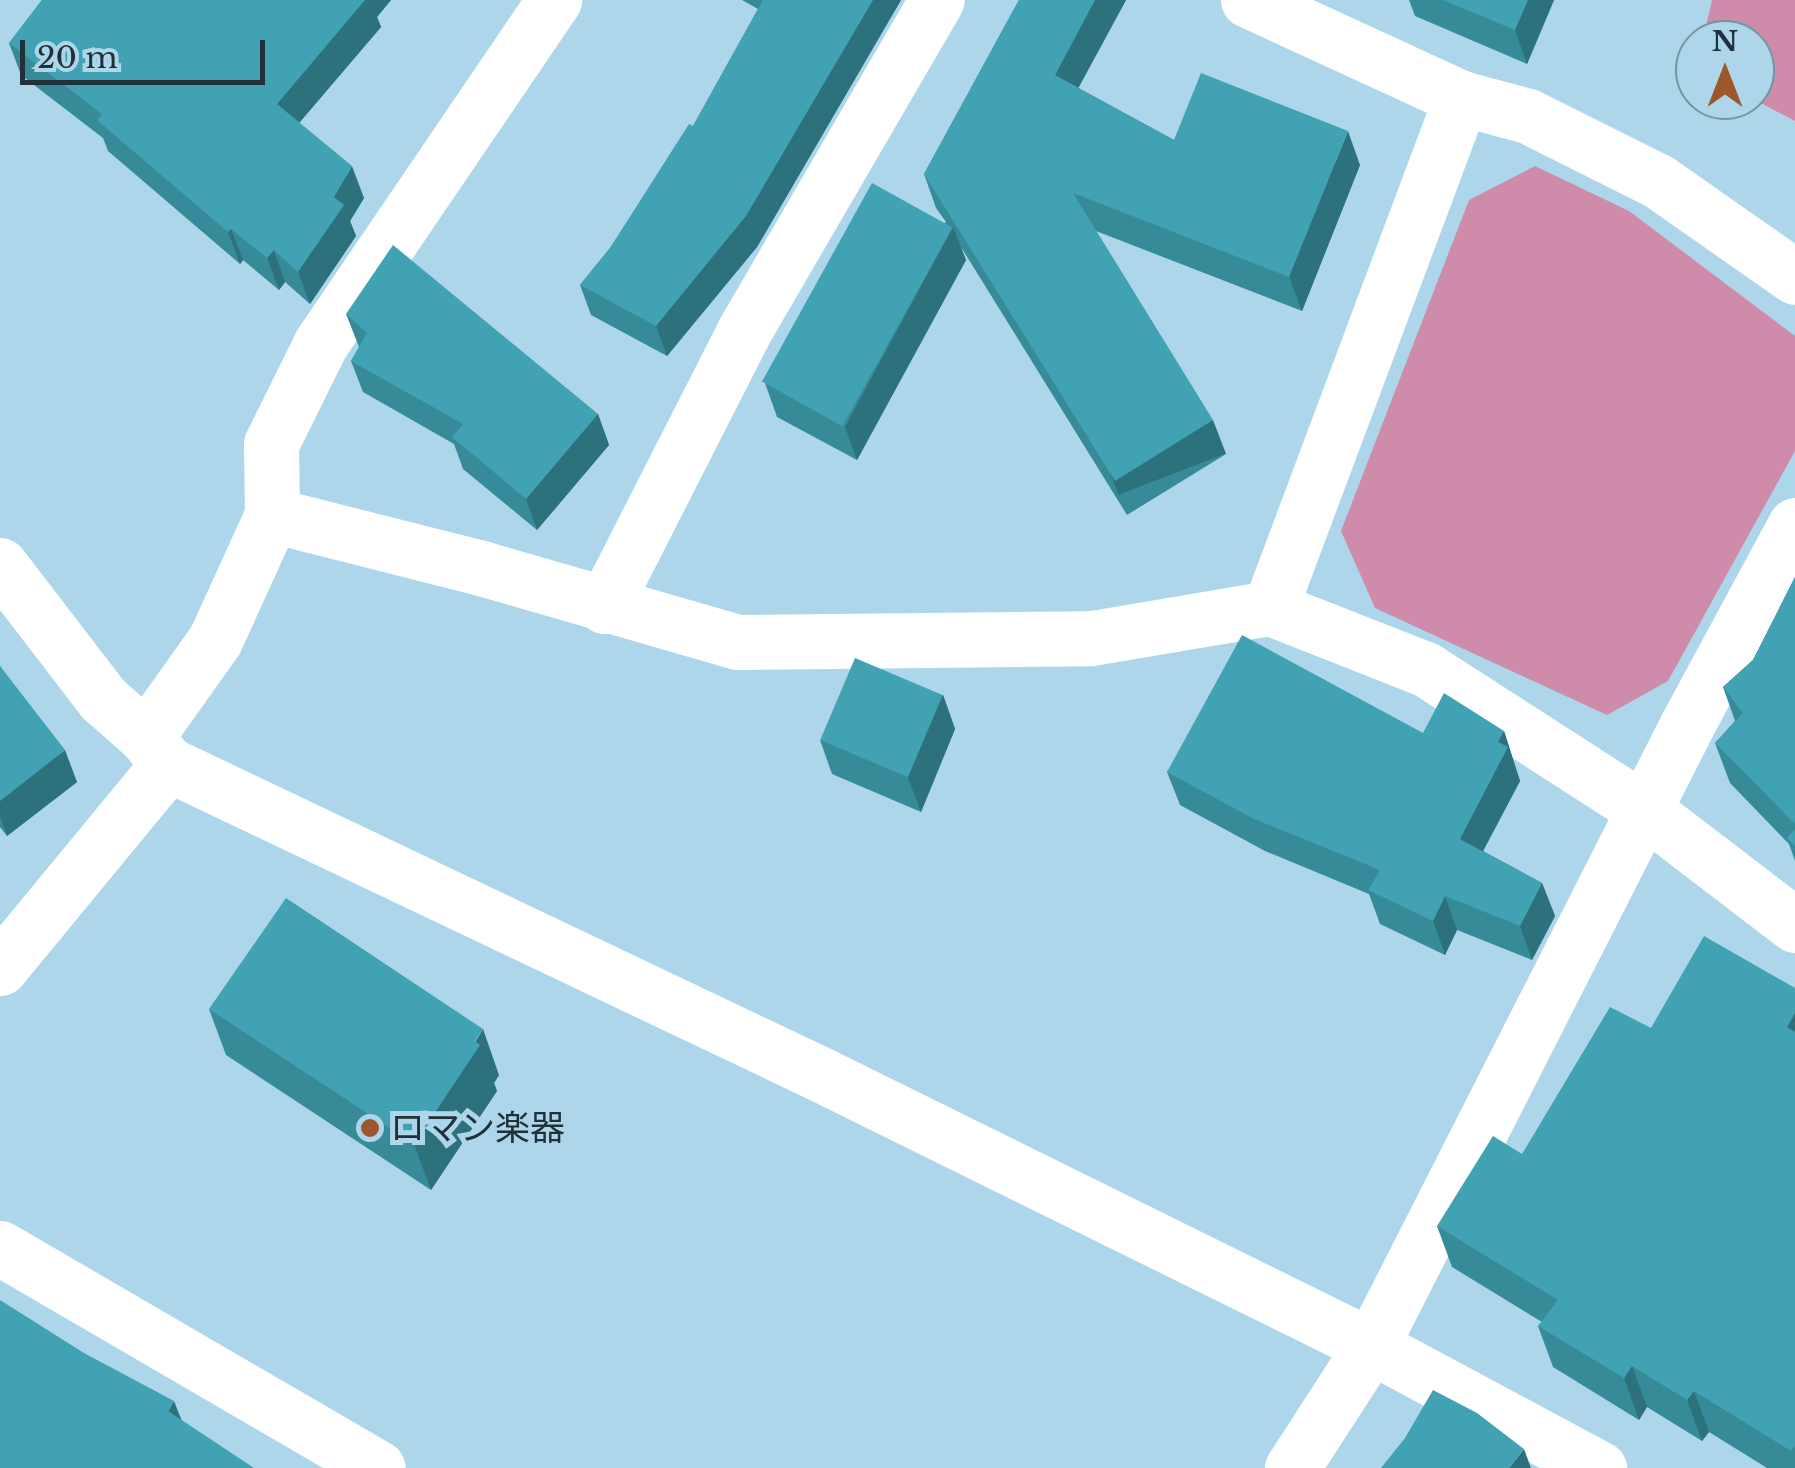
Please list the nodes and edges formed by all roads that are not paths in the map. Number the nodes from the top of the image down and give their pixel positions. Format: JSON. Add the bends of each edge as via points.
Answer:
{"nodes":[{"id":1,"x":554,"y":0,"type":"edge"},
{"id":2,"x":938,"y":0,"type":"edge"},
{"id":3,"x":1248,"y":0,"type":"edge"},
{"id":4,"x":1461,"y":98,"type":"junction"},
{"id":5,"x":1795,"y":277,"type":"edge"},
{"id":6,"x":272,"y":515,"type":"junction"},
{"id":7,"x":1795,"y":526,"type":"edge"},
{"id":8,"x":0,"y":565,"type":"edge"},
{"id":9,"x":604,"y":606,"type":"junction"},
{"id":10,"x":1270,"y":608,"type":"junction"},
{"id":11,"x":157,"y":751,"type":"junction"},
{"id":12,"x":1647,"y":812,"type":"junction"},
{"id":13,"x":1795,"y":925,"type":"edge"},
{"id":14,"x":0,"y":968,"type":"edge"},
{"id":15,"x":0,"y":1248,"type":"edge"},
{"id":16,"x":1371,"y":1346,"type":"junction"},
{"id":17,"x":378,"y":1468,"type":"edge"},
{"id":18,"x":1292,"y":1468,"type":"edge"},
{"id":19,"x":1598,"y":1468,"type":"edge"}],
"edges":[{"from":1,"to":6,"type":"street","via":[[321,343],[271,444]]},
{"from":2,"to":9,"type":"street","via":[[744,331]]},
{"from":3,"to":4,"type":"street"},
{"from":4,"to":5,"type":"street","via":[[1536,99]]},
{"from":4,"to":10,"type":"street"},
{"from":6,"to":9,"type":"street"},
{"from":6,"to":11,"type":"street"},
{"from":7,"to":12,"type":"street"},
{"from":8,"to":11,"type":"street","via":[[102,699]]},
{"from":9,"to":10,"type":"street","via":[[738,642],[1092,638]]},
{"from":10,"to":12,"type":"street","via":[[1427,670]]},
{"from":11,"to":14,"type":"street"},
{"from":11,"to":16,"type":"street"},
{"from":12,"to":13,"type":"street"},
{"from":12,"to":16,"type":"street"},
{"from":15,"to":17,"type":"street"},
{"from":16,"to":18,"type":"street"},
{"from":16,"to":19,"type":"street"}]}
